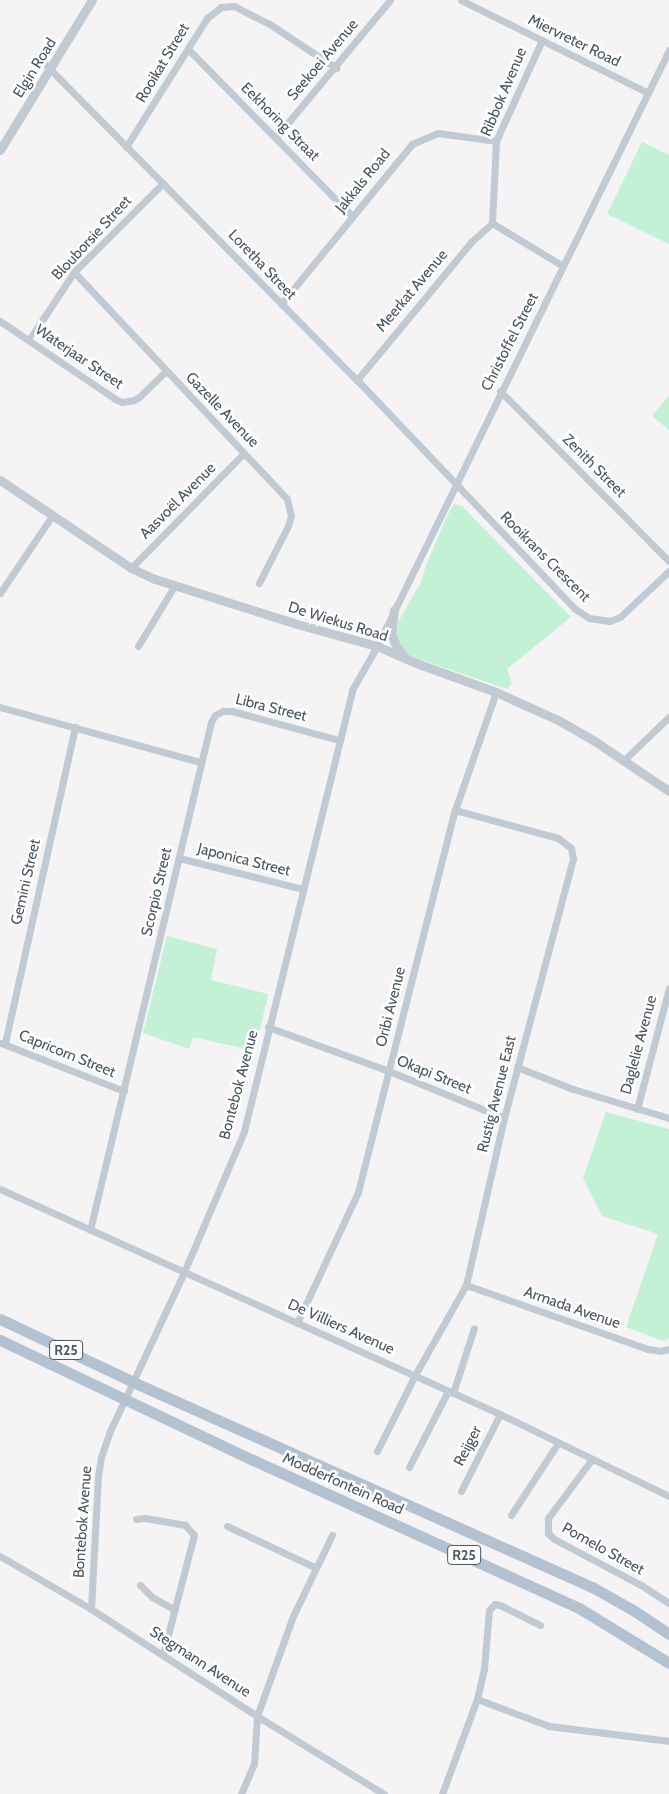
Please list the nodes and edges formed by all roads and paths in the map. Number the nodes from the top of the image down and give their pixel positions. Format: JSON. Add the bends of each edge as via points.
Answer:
{"nodes":[{"id":1,"x":86,"y":0,"type":"edge"},
{"id":2,"x":92,"y":0,"type":"edge"},
{"id":3,"x":390,"y":0,"type":"edge"},
{"id":4,"x":461,"y":0,"type":"edge"},
{"id":5,"x":542,"y":40,"type":"junction"},
{"id":6,"x":188,"y":49,"type":"junction"},
{"id":7,"x":669,"y":50,"type":"edge"},
{"id":8,"x":48,"y":67,"type":"junction"},
{"id":9,"x":336,"y":68,"type":"junction"},
{"id":10,"x":648,"y":93,"type":"junction"},
{"id":11,"x":276,"y":137,"type":"junction"},
{"id":12,"x":0,"y":139,"type":"edge"},
{"id":13,"x":496,"y":140,"type":"junction"},
{"id":14,"x":126,"y":147,"type":"junction"},
{"id":15,"x":0,"y":150,"type":"edge"},
{"id":16,"x":163,"y":183,"type":"junction"},
{"id":17,"x":352,"y":216,"type":"junction"},
{"id":18,"x":492,"y":223,"type":"junction"},
{"id":19,"x":563,"y":266,"type":"junction"},
{"id":20,"x":74,"y":272,"type":"junction"},
{"id":21,"x":281,"y":304,"type":"junction"},
{"id":22,"x":0,"y":321,"type":"edge"},
{"id":23,"x":29,"y":340,"type":"junction"},
{"id":24,"x":166,"y":371,"type":"junction"},
{"id":25,"x":357,"y":380,"type":"junction"},
{"id":26,"x":500,"y":391,"type":"junction"},
{"id":27,"x":244,"y":453,"type":"junction"},
{"id":28,"x":0,"y":480,"type":"edge"},
{"id":29,"x":456,"y":485,"type":"junction"},
{"id":30,"x":52,"y":516,"type":"junction"},
{"id":31,"x":669,"y":561,"type":"edge"},
{"id":32,"x":131,"y":568,"type":"junction"},
{"id":33,"x":669,"y":571,"type":"edge"},
{"id":34,"x":259,"y":583,"type":"dead end"},
{"id":35,"x":175,"y":585,"type":"junction"},
{"id":36,"x":0,"y":593,"type":"edge"},
{"id":37,"x":394,"y":610,"type":"junction"},
{"id":38,"x":138,"y":646,"type":"dead end"},
{"id":39,"x":377,"y":646,"type":"junction"},
{"id":40,"x":405,"y":658,"type":"junction"},
{"id":41,"x":496,"y":692,"type":"junction"},
{"id":42,"x":0,"y":707,"type":"edge"},
{"id":43,"x":669,"y":718,"type":"edge"},
{"id":44,"x":75,"y":727,"type":"junction"},
{"id":45,"x":339,"y":740,"type":"junction"},
{"id":46,"x":625,"y":759,"type":"junction"},
{"id":47,"x":200,"y":762,"type":"junction"},
{"id":48,"x":669,"y":791,"type":"edge"},
{"id":49,"x":455,"y":810,"type":"junction"},
{"id":50,"x":179,"y":858,"type":"junction"},
{"id":51,"x":302,"y":889,"type":"junction"},
{"id":52,"x":669,"y":988,"type":"edge"},
{"id":53,"x":268,"y":1027,"type":"junction"},
{"id":54,"x":2,"y":1043,"type":"edge"},
{"id":55,"x":518,"y":1067,"type":"junction"},
{"id":56,"x":389,"y":1071,"type":"junction"},
{"id":57,"x":124,"y":1091,"type":"junction"},
{"id":58,"x":636,"y":1109,"type":"junction"},
{"id":59,"x":504,"y":1118,"type":"junction"},
{"id":60,"x":669,"y":1118,"type":"edge"},
{"id":61,"x":0,"y":1189,"type":"edge"},
{"id":62,"x":90,"y":1230,"type":"junction"},
{"id":63,"x":184,"y":1272,"type":"junction"},
{"id":64,"x":466,"y":1285,"type":"junction"},
{"id":65,"x":0,"y":1319,"type":"edge"},
{"id":66,"x":297,"y":1323,"type":"junction"},
{"id":67,"x":474,"y":1328,"type":"dead end"},
{"id":68,"x":0,"y":1340,"type":"edge"},
{"id":69,"x":669,"y":1349,"type":"edge"},
{"id":70,"x":415,"y":1375,"type":"junction"},
{"id":71,"x":133,"y":1382,"type":"junction"},
{"id":72,"x":451,"y":1392,"type":"junction"},
{"id":73,"x":125,"y":1399,"type":"junction"},
{"id":74,"x":500,"y":1414,"type":"junction"},
{"id":75,"x":558,"y":1443,"type":"junction"},
{"id":76,"x":377,"y":1451,"type":"dead end"},
{"id":77,"x":592,"y":1459,"type":"junction"},
{"id":78,"x":409,"y":1467,"type":"dead end"},
{"id":79,"x":461,"y":1491,"type":"dead end"},
{"id":80,"x":669,"y":1496,"type":"edge"},
{"id":81,"x":511,"y":1515,"type":"dead end"},
{"id":82,"x":136,"y":1519,"type":"dead end"},
{"id":83,"x":227,"y":1526,"type":"dead end"},
{"id":84,"x":332,"y":1535,"type":"dead end"},
{"id":85,"x":0,"y":1556,"type":"edge"},
{"id":86,"x":314,"y":1567,"type":"junction"},
{"id":87,"x":140,"y":1585,"type":"dead end"},
{"id":88,"x":669,"y":1603,"type":"edge"},
{"id":89,"x":91,"y":1609,"type":"junction"},
{"id":90,"x":175,"y":1610,"type":"junction"},
{"id":91,"x":540,"y":1625,"type":"dead end"},
{"id":92,"x":669,"y":1634,"type":"edge"},
{"id":93,"x":163,"y":1654,"type":"junction"},
{"id":94,"x":669,"y":1663,"type":"edge"},
{"id":95,"x":477,"y":1699,"type":"junction"},
{"id":96,"x":257,"y":1716,"type":"junction"},
{"id":97,"x":669,"y":1741,"type":"edge"},
{"id":98,"x":240,"y":1794,"type":"edge"},
{"id":99,"x":384,"y":1794,"type":"edge"},
{"id":100,"x":442,"y":1794,"type":"edge"}],
"edges":[{"from":1,"to":8,"type":"street","name":"Elgin Road"},
{"from":2,"to":8,"type":"street","name":"Elgin Road"},
{"from":3,"to":9,"type":"street","name":"Seekoei Avenue"},
{"from":4,"to":5,"type":"street","name":"Miervreter Road"},
{"from":5,"to":10,"type":"street","name":"Miervreter Road"},
{"from":5,"to":13,"type":"street","name":"Ribbok Avenue"},
{"from":6,"to":9,"type":"street","name":"Rooikat Street","via":[[206,18],[221,7],[234,6],[280,29]]},
{"from":6,"to":11,"type":"street","name":"Eekhoring Straat"},
{"from":6,"to":14,"type":"street","name":"Rooikat Street"},
{"from":7,"to":10,"type":"street","name":"Christoffel Street"},
{"from":8,"to":12,"type":"street","name":"Elgin Road"},
{"from":8,"to":14,"type":"street","name":"Loretha Street"},
{"from":8,"to":15,"type":"street","name":"Elgin Road"},
{"from":9,"to":11,"type":"street","name":"Seekoei Avenue"},
{"from":10,"to":19,"type":"street","name":"Christoffel Street"},
{"from":11,"to":17,"type":"street","name":"Eekhoring Straat"},
{"from":13,"to":17,"type":"street","name":"Jakkals Road","via":[[438,133],[424,137],[412,144]]},
{"from":13,"to":18,"type":"street","name":"Ribbok Avenue"},
{"from":14,"to":16,"type":"street","name":"Loretha Street"},
{"from":16,"to":20,"type":"street","name":"Blouborsie Street"},
{"from":16,"to":21,"type":"street","name":"Loretha Street"},
{"from":17,"to":21,"type":"street","name":"Jakkals Road"},
{"from":18,"to":19,"type":"street"},
{"from":18,"to":25,"type":"street","name":"Meerkat Avenue","via":[[472,242]]},
{"from":19,"to":26,"type":"street","name":"Christoffel Street"},
{"from":20,"to":23,"type":"street","name":"Blouborsie Street"},
{"from":20,"to":24,"type":"street","name":"Gazelle Avenue"},
{"from":21,"to":25,"type":"street","name":"Loretha Street"},
{"from":22,"to":23,"type":"street","name":"Waterjaar Street"},
{"from":23,"to":24,"type":"street","name":"Waterjaar Street","via":[[122,402],[140,396]]},
{"from":24,"to":27,"type":"street","name":"Gazelle Avenue"},
{"from":25,"to":29,"type":"street","name":"Loretha Street"},
{"from":26,"to":29,"type":"street","name":"Christoffel Street"},
{"from":26,"to":31,"type":"street","name":"Zenith Street"},
{"from":27,"to":32,"type":"street","name":"Aasvoël Avenue"},
{"from":27,"to":34,"type":"street","name":"Gazelle Avenue","via":[[282,491],[290,506],[288,526]]},
{"from":28,"to":30,"type":"street","name":"De Wiekus Road"},
{"from":29,"to":33,"type":"street","name":"Rooikrans Crescent","via":[[574,608],[589,618],[610,621],[620,617]]},
{"from":29,"to":37,"type":"street","name":"Christoffel Street"},
{"from":30,"to":32,"type":"street","name":"De Wiekus Road"},
{"from":30,"to":36,"type":"street"},
{"from":32,"to":35,"type":"street","name":"De Wiekus Road"},
{"from":35,"to":38,"type":"street"},
{"from":35,"to":39,"type":"street","name":"De Wiekus Road"},
{"from":37,"to":39,"type":"street","name":"Christoffel Street"},
{"from":37,"to":40,"type":"street","via":[[392,639]]},
{"from":39,"to":40,"type":"street","name":"De Wiekus Road"},
{"from":39,"to":45,"type":"street","name":"Bontebok Avenue","via":[[352,690]]},
{"from":40,"to":41,"type":"street","name":"De Wiekus Road"},
{"from":41,"to":46,"type":"street","name":"De Wiekus Road","via":[[558,720]]},
{"from":41,"to":49,"type":"street","name":"Oribi Avenue"},
{"from":42,"to":44,"type":"street"},
{"from":43,"to":46,"type":"street"},
{"from":44,"to":47,"type":"street"},
{"from":44,"to":54,"type":"street","name":"Gemini Street"},
{"from":45,"to":47,"type":"street","name":"Libra Street","via":[[223,711],[211,722]]},
{"from":45,"to":51,"type":"street","name":"Bontebok Avenue"},
{"from":46,"to":48,"type":"street","name":"De Wiekus Road"},
{"from":47,"to":50,"type":"street","name":"Scorpio Street"},
{"from":49,"to":55,"type":"street","name":"Rustig Avenue East","via":[[558,838],[568,844],[573,853]]},
{"from":49,"to":56,"type":"street","name":"Oribi Avenue"},
{"from":50,"to":51,"type":"street","name":"Japonica Street"},
{"from":50,"to":57,"type":"street","name":"Scorpio Street"},
{"from":51,"to":53,"type":"street","name":"Bontebok Avenue"},
{"from":52,"to":58,"type":"street","name":"Daglelie Avenue"},
{"from":53,"to":56,"type":"street","name":"Okapi Street"},
{"from":53,"to":63,"type":"street","name":"Bontebok Avenue","via":[[244,1131]]},
{"from":54,"to":57,"type":"street","name":"Capricorn Street"},
{"from":55,"to":58,"type":"street"},
{"from":55,"to":59,"type":"street","name":"Rustig Avenue East"},
{"from":56,"to":59,"type":"street","name":"Okapi Street"},
{"from":56,"to":66,"type":"street","name":"Oribi Avenue","via":[[358,1192]]},
{"from":57,"to":62,"type":"street","name":"Scorpio Street"},
{"from":58,"to":60,"type":"street"},
{"from":59,"to":64,"type":"street","name":"Rustig Avenue East"},
{"from":61,"to":62,"type":"street","name":"De Villiers Avenue"},
{"from":62,"to":63,"type":"street","name":"De Villiers Avenue"},
{"from":63,"to":66,"type":"street","name":"De Villiers Avenue"},
{"from":63,"to":71,"type":"street","name":"Bontebok Avenue"},
{"from":64,"to":69,"type":"street","name":"Armada Avenue","via":[[648,1349],[660,1352]]},
{"from":64,"to":70,"type":"street","name":"Rustig Avenue East"},
{"from":65,"to":71,"type":"main road","name":"Modderfontein Road","number":"R25"},
{"from":66,"to":70,"type":"street","name":"De Villiers Avenue"},
{"from":67,"to":72,"type":"street"},
{"from":68,"to":73,"type":"main road","name":"Modderfontein Road","number":"R25"},
{"from":70,"to":72,"type":"street","name":"De Villiers Avenue"},
{"from":70,"to":76,"type":"street","name":"Rustig Avenue East"},
{"from":71,"to":73,"type":"street","name":"Bontebok Avenue"},
{"from":71,"to":92,"type":"main road","name":"Modderfontein Road","number":"R25","via":[[592,1587]]},
{"from":72,"to":74,"type":"street","name":"De Villiers Avenue"},
{"from":72,"to":78,"type":"street"},
{"from":73,"to":89,"type":"street","name":"Bontebok Avenue","via":[[101,1456]]},
{"from":73,"to":94,"type":"main road","name":"Modderfontein Road","number":"R25","via":[[579,1608]]},
{"from":74,"to":75,"type":"street","name":"De Villiers Avenue"},
{"from":74,"to":79,"type":"street","name":"Reijger"},
{"from":75,"to":77,"type":"street","name":"De Villiers Avenue"},
{"from":75,"to":81,"type":"street"},
{"from":77,"to":80,"type":"street","name":"De Villiers Avenue"},
{"from":77,"to":88,"type":"street","name":"Pomelo Street","via":[[548,1518],[548,1533]]},
{"from":82,"to":90,"type":"street","via":[[177,1524],[193,1531],[194,1538]]},
{"from":83,"to":86,"type":"street"},
{"from":84,"to":86,"type":"street"},
{"from":85,"to":89,"type":"street","name":"Stegmann Avenue"},
{"from":86,"to":96,"type":"street"},
{"from":87,"to":90,"type":"street","via":[[152,1598]]},
{"from":89,"to":93,"type":"street","name":"Stegmann Avenue"},
{"from":90,"to":93,"type":"street"},
{"from":91,"to":95,"type":"street","via":[[500,1605],[491,1606]]},
{"from":93,"to":96,"type":"street","name":"Stegmann Avenue"},
{"from":95,"to":97,"type":"street","via":[[549,1726]]},
{"from":95,"to":100,"type":"street"},
{"from":96,"to":98,"type":"street","via":[[254,1764]]},
{"from":96,"to":99,"type":"street","name":"Stegmann Avenue"}]}
